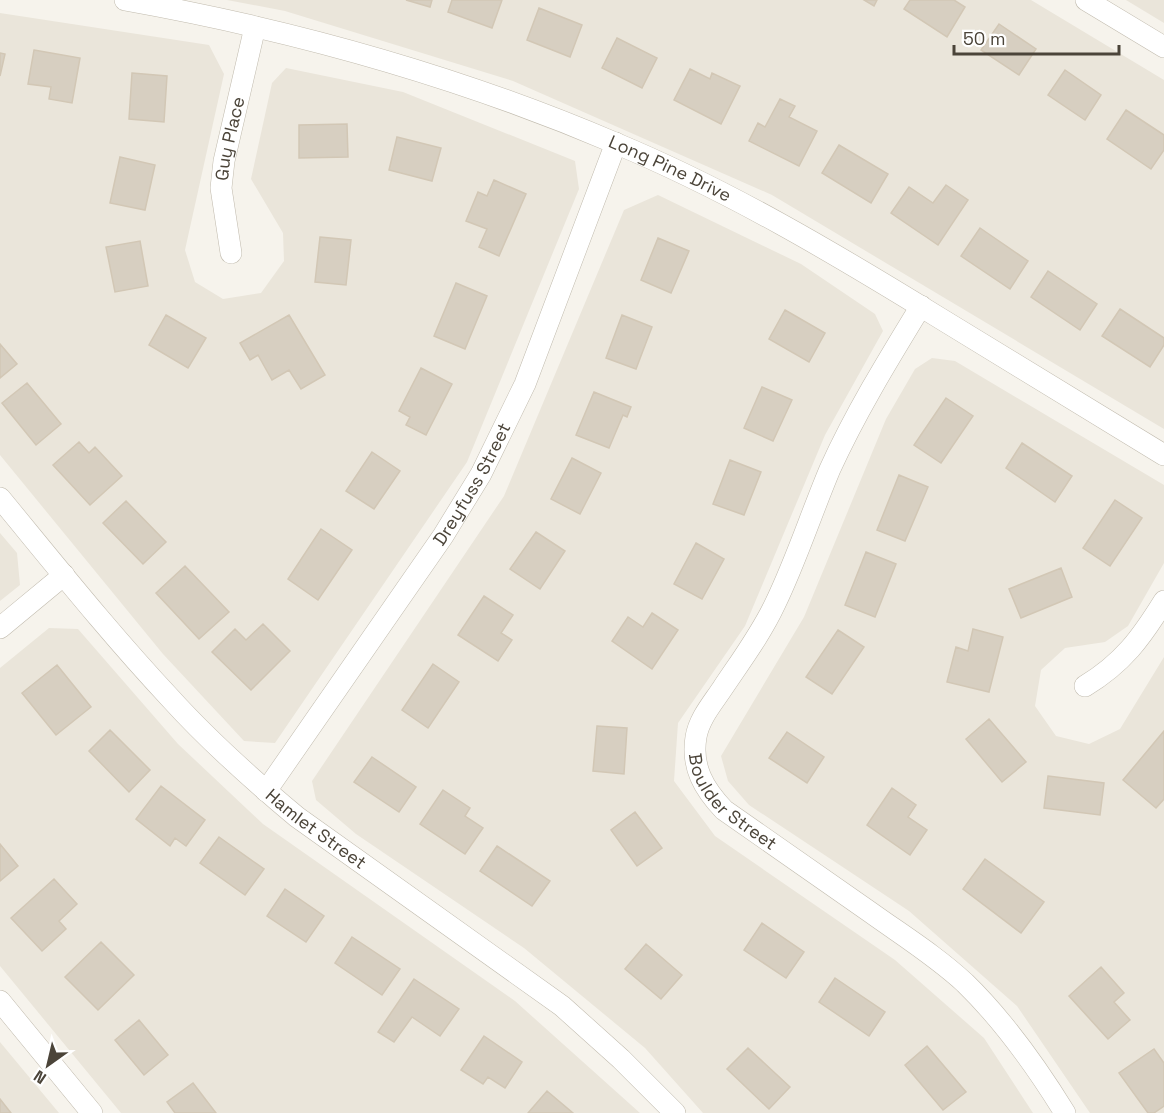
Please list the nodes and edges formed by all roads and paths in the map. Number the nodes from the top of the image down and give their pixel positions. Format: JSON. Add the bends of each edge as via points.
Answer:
{"nodes":[{"id":1,"x":125,"y":0,"type":"edge"},
{"id":2,"x":1086,"y":0,"type":"edge"},
{"id":3,"x":255,"y":27,"type":"junction"},
{"id":4,"x":1164,"y":47,"type":"edge"},
{"id":5,"x":616,"y":143,"type":"junction"},
{"id":6,"x":231,"y":253,"type":"dead end"},
{"id":7,"x":921,"y":306,"type":"junction"},
{"id":8,"x":1164,"y":455,"type":"edge"},
{"id":9,"x":0,"y":498,"type":"edge"},
{"id":10,"x":64,"y":575,"type":"junction"},
{"id":11,"x":1164,"y":601,"type":"edge"},
{"id":12,"x":0,"y":628,"type":"edge"},
{"id":13,"x":1084,"y":686,"type":"dead end"},
{"id":14,"x":266,"y":790,"type":"junction"},
{"id":15,"x":0,"y":1001,"type":"edge"},
{"id":16,"x":92,"y":1113,"type":"edge"},
{"id":17,"x":675,"y":1113,"type":"edge"},
{"id":18,"x":1065,"y":1113,"type":"edge"}],
"edges":[{"from":1,"to":3,"type":"street","name":"Long Pine Drive"},
{"from":2,"to":4,"type":"street"},
{"from":3,"to":5,"type":"street","name":"Long Pine Drive","via":[[336,46],[444,79]]},
{"from":3,"to":6,"type":"street","name":"Guy Place","via":[[221,188]]},
{"from":5,"to":7,"type":"street","name":"Long Pine Drive","via":[[765,216]]},
{"from":5,"to":14,"type":"street","name":"Dreyfuss Street","via":[[525,384],[481,474],[443,536]]},
{"from":7,"to":8,"type":"street","name":"Long Pine Drive"},
{"from":7,"to":18,"type":"street","name":"Boulder Street","via":[[862,404],[830,469],[775,605],[702,718],[695,759],[708,794],[724,810],[963,981],[1015,1038]]},
{"from":9,"to":10,"type":"street","name":"Hamlet Street"},
{"from":10,"to":12,"type":"street"},
{"from":10,"to":14,"type":"street","name":"Hamlet Street","via":[[173,702]]},
{"from":11,"to":13,"type":"street","via":[[1130,651],[1106,674]]},
{"from":14,"to":17,"type":"street","name":"Hamlet Street","via":[[297,817],[562,1006]]},
{"from":15,"to":16,"type":"street"}]}
